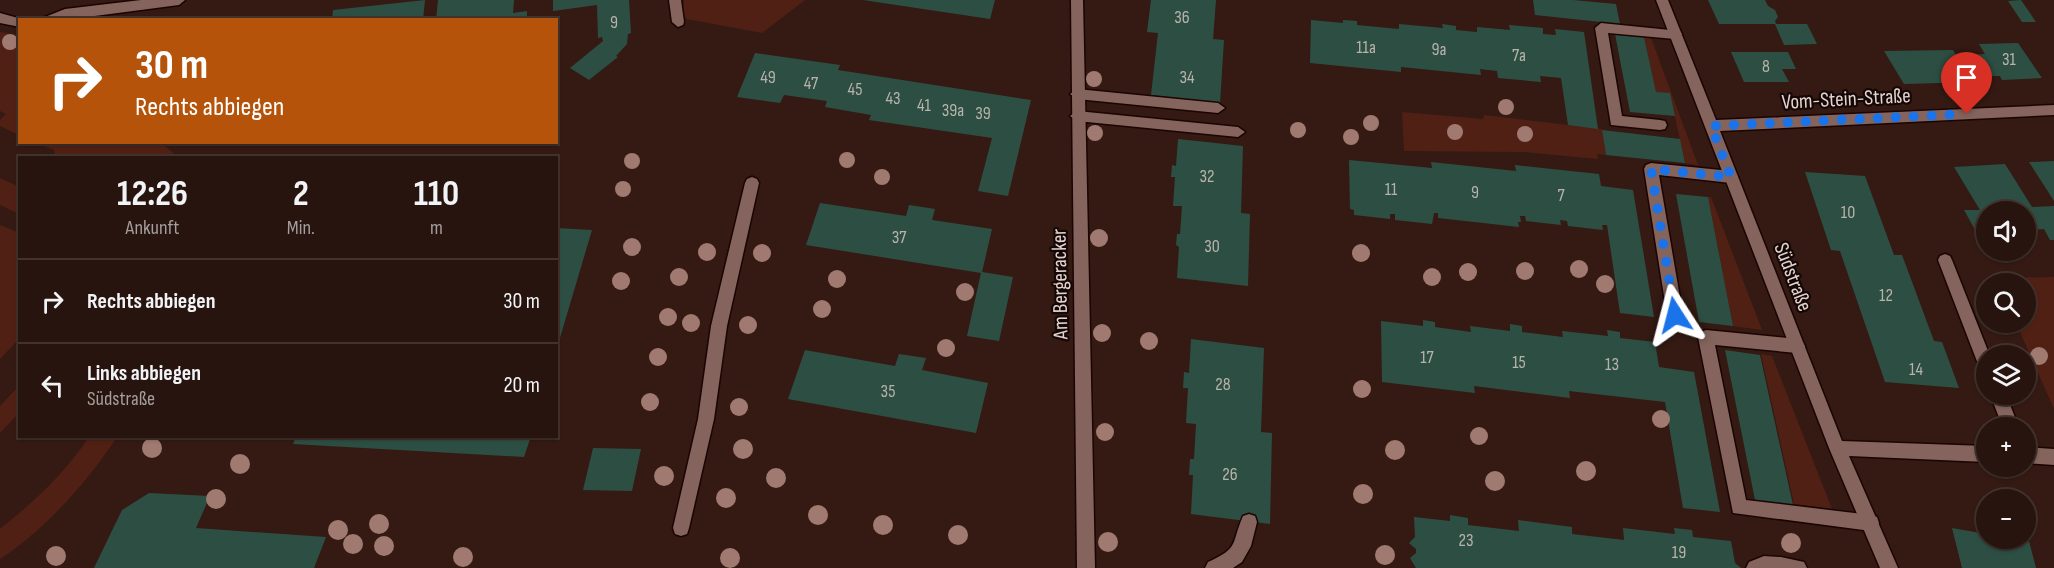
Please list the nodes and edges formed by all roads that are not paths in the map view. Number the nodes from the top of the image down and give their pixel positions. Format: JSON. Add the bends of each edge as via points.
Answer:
{"nodes":[{"id":1,"x":179,"y":0,"type":"edge"},
{"id":2,"x":675,"y":0,"type":"edge"},
{"id":3,"x":1077,"y":0,"type":"edge"},
{"id":4,"x":1662,"y":0,"type":"edge"},
{"id":5,"x":0,"y":18,"type":"edge"},
{"id":6,"x":55,"y":18,"type":"edge"},
{"id":7,"x":18,"y":22,"type":"edge"},
{"id":8,"x":678,"y":22,"type":"dead end"},
{"id":9,"x":1675,"y":34,"type":"junction"},
{"id":10,"x":1077,"y":94,"type":"junction"},
{"id":11,"x":1218,"y":108,"type":"dead end"},
{"id":12,"x":2054,"y":110,"type":"edge"},
{"id":13,"x":1077,"y":116,"type":"junction"},
{"id":14,"x":1660,"y":125,"type":"dead end"},
{"id":15,"x":1711,"y":126,"type":"junction"},
{"id":16,"x":1238,"y":132,"type":"dead end"},
{"id":17,"x":1731,"y":177,"type":"junction"},
{"id":18,"x":752,"y":183,"type":"dead end"},
{"id":19,"x":1945,"y":260,"type":"dead end"},
{"id":20,"x":1675,"y":315,"type":"dead end"},
{"id":21,"x":1979,"y":345,"type":"edge"},
{"id":22,"x":1797,"y":346,"type":"junction"},
{"id":23,"x":1836,"y":448,"type":"junction"},
{"id":24,"x":1976,"y":454,"type":"edge"},
{"id":25,"x":2036,"y":456,"type":"edge"},
{"id":26,"x":2054,"y":457,"type":"edge"},
{"id":27,"x":1249,"y":522,"type":"dead end"},
{"id":28,"x":1871,"y":523,"type":"junction"},
{"id":29,"x":681,"y":528,"type":"dead end"},
{"id":30,"x":1086,"y":568,"type":"edge"},
{"id":31,"x":1214,"y":568,"type":"edge"},
{"id":32,"x":1755,"y":568,"type":"edge"},
{"id":33,"x":1798,"y":568,"type":"edge"},
{"id":34,"x":1889,"y":568,"type":"edge"}],
"edges":[{"from":1,"to":6,"type":"street"},
{"from":2,"to":8,"type":"street"},
{"from":3,"to":10,"type":"street","name":"Am Bergeracker"},
{"from":4,"to":9,"type":"street","name":"Südstraße"},
{"from":5,"to":7,"type":"street"},
{"from":9,"to":14,"type":"street","via":[[1601,28],[1616,121]]},
{"from":9,"to":15,"type":"street","name":"Südstraße"},
{"from":10,"to":11,"type":"street"},
{"from":10,"to":13,"type":"street","name":"Am Bergeracker"},
{"from":12,"to":15,"type":"street","name":"Vom-Stein-Straße"},
{"from":13,"to":16,"type":"street"},
{"from":13,"to":30,"type":"street","name":"Am Bergeracker"},
{"from":15,"to":17,"type":"street","name":"Südstraße"},
{"from":17,"to":20,"type":"street","via":[[1651,169]]},
{"from":17,"to":22,"type":"street","name":"Südstraße"},
{"from":18,"to":29,"type":"street","via":[[719,326],[706,419]]},
{"from":19,"to":21,"type":"street"},
{"from":22,"to":23,"type":"street","name":"Südstraße"},
{"from":22,"to":28,"type":"street","via":[[1706,337],[1739,507]]},
{"from":23,"to":24,"type":"street"},
{"from":23,"to":28,"type":"street","name":"Südstraße"},
{"from":25,"to":26,"type":"street"},
{"from":27,"to":31,"type":"street","via":[[1244,546],[1232,561]]},
{"from":28,"to":34,"type":"street","name":"Südstraße"},
{"from":32,"to":33,"type":"street","via":[[1768,564]]}]}
